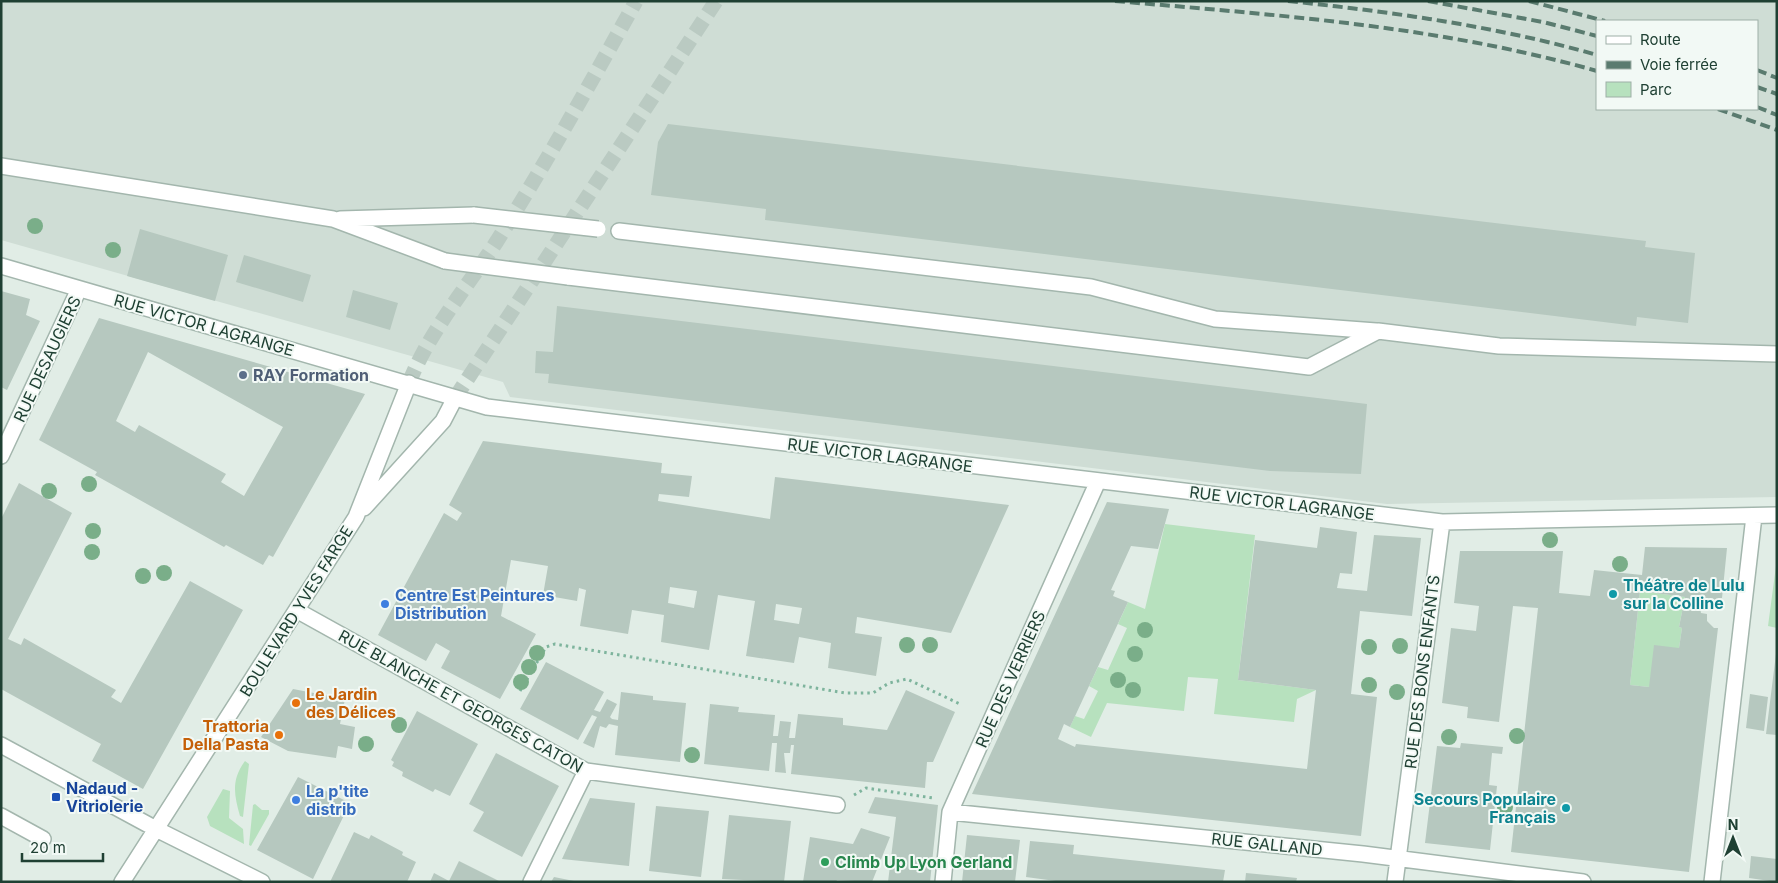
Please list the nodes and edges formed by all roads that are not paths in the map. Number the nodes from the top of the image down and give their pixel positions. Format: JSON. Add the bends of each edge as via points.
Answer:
{"nodes":[{"id":1,"x":1,"y":166,"type":"edge"},
{"id":2,"x":334,"y":219,"type":"junction"},
{"id":3,"x":598,"y":229,"type":"dead end"},
{"id":4,"x":619,"y":231,"type":"dead end"},
{"id":5,"x":1,"y":266,"type":"edge"},
{"id":6,"x":79,"y":289,"type":"junction"},
{"id":7,"x":1378,"y":331,"type":"junction"},
{"id":8,"x":1777,"y":354,"type":"edge"},
{"id":9,"x":409,"y":383,"type":"junction"},
{"id":10,"x":455,"y":398,"type":"junction"},
{"id":11,"x":1,"y":456,"type":"edge"},
{"id":12,"x":1098,"y":481,"type":"junction"},
{"id":13,"x":1777,"y":515,"type":"edge"},
{"id":14,"x":1754,"y":516,"type":"junction"},
{"id":15,"x":356,"y":517,"type":"junction"},
{"id":16,"x":1442,"y":522,"type":"junction"},
{"id":17,"x":298,"y":611,"type":"junction"},
{"id":18,"x":1,"y":745,"type":"edge"},
{"id":19,"x":586,"y":771,"type":"junction"},
{"id":20,"x":837,"y":805,"type":"road end"},
{"id":21,"x":953,"y":807,"type":"junction"},
{"id":22,"x":1,"y":816,"type":"edge"},
{"id":23,"x":156,"y":829,"type":"junction"},
{"id":24,"x":43,"y":839,"type":"dead end"},
{"id":25,"x":1399,"y":858,"type":"junction"},
{"id":26,"x":122,"y":882,"type":"edge"},
{"id":27,"x":262,"y":882,"type":"edge"},
{"id":28,"x":531,"y":882,"type":"edge"},
{"id":29,"x":944,"y":882,"type":"edge"},
{"id":30,"x":1395,"y":882,"type":"edge"},
{"id":31,"x":1583,"y":882,"type":"edge"},
{"id":32,"x":1712,"y":882,"type":"edge"}],
"edges":[{"from":1,"to":2,"type":"street"},
{"from":2,"to":3,"type":"street","bridge":true,"via":[[474,215]]},
{"from":2,"to":7,"type":"street","bridge":true,"via":[[445,261],[1309,367]]},
{"from":4,"to":7,"type":"street","via":[[1091,287],[1215,319]]},
{"from":5,"to":6,"type":"street","name":"RUE VICTOR LAGRANGE"},
{"from":6,"to":9,"type":"street","name":"RUE VICTOR LAGRANGE"},
{"from":6,"to":11,"type":"street","name":"RUE DESAUGIERS"},
{"from":7,"to":8,"type":"street","via":[[1499,346]]},
{"from":9,"to":10,"type":"street","name":"RUE VICTOR LAGRANGE"},
{"from":9,"to":15,"type":"street","name":"BOULEVARD YVES FARGE"},
{"from":10,"to":12,"type":"street","name":"RUE VICTOR LAGRANGE","via":[[504,410]]},
{"from":10,"to":15,"type":"street","name":"BOULEVARD YVES FARGE","via":[[443,421]]},
{"from":12,"to":16,"type":"street","name":"RUE VICTOR LAGRANGE"},
{"from":12,"to":21,"type":"street","name":"RUE DES VERRIERS"},
{"from":13,"to":14,"type":"street","name":"RUE VICTOR LAGRANGE"},
{"from":14,"to":16,"type":"street","name":"RUE VICTOR LAGRANGE"},
{"from":14,"to":32,"type":"street"},
{"from":15,"to":17,"type":"street","name":"BOULEVARD YVES FARGE"},
{"from":16,"to":25,"type":"street","name":"RUE DES BONS ENFANTS"},
{"from":17,"to":19,"type":"street","name":"RUE BLANCHE ET GEORGES CATON"},
{"from":17,"to":23,"type":"street","name":"BOULEVARD YVES FARGE"},
{"from":18,"to":23,"type":"street"},
{"from":19,"to":20,"type":"street","name":"RUE BLANCHE ET GEORGES CATON"},
{"from":19,"to":28,"type":"street"},
{"from":21,"to":25,"type":"street","name":"RUE GALLAND"},
{"from":21,"to":29,"type":"street","name":"RUE DES VERRIERS"},
{"from":22,"to":24,"type":"street"},
{"from":23,"to":26,"type":"street","name":"BOULEVARD YVES FARGE"},
{"from":23,"to":27,"type":"street"},
{"from":25,"to":30,"type":"street","name":"RUE DES BONS ENFANTS"},
{"from":25,"to":31,"type":"street","name":"RUE GALLAND"}]}
